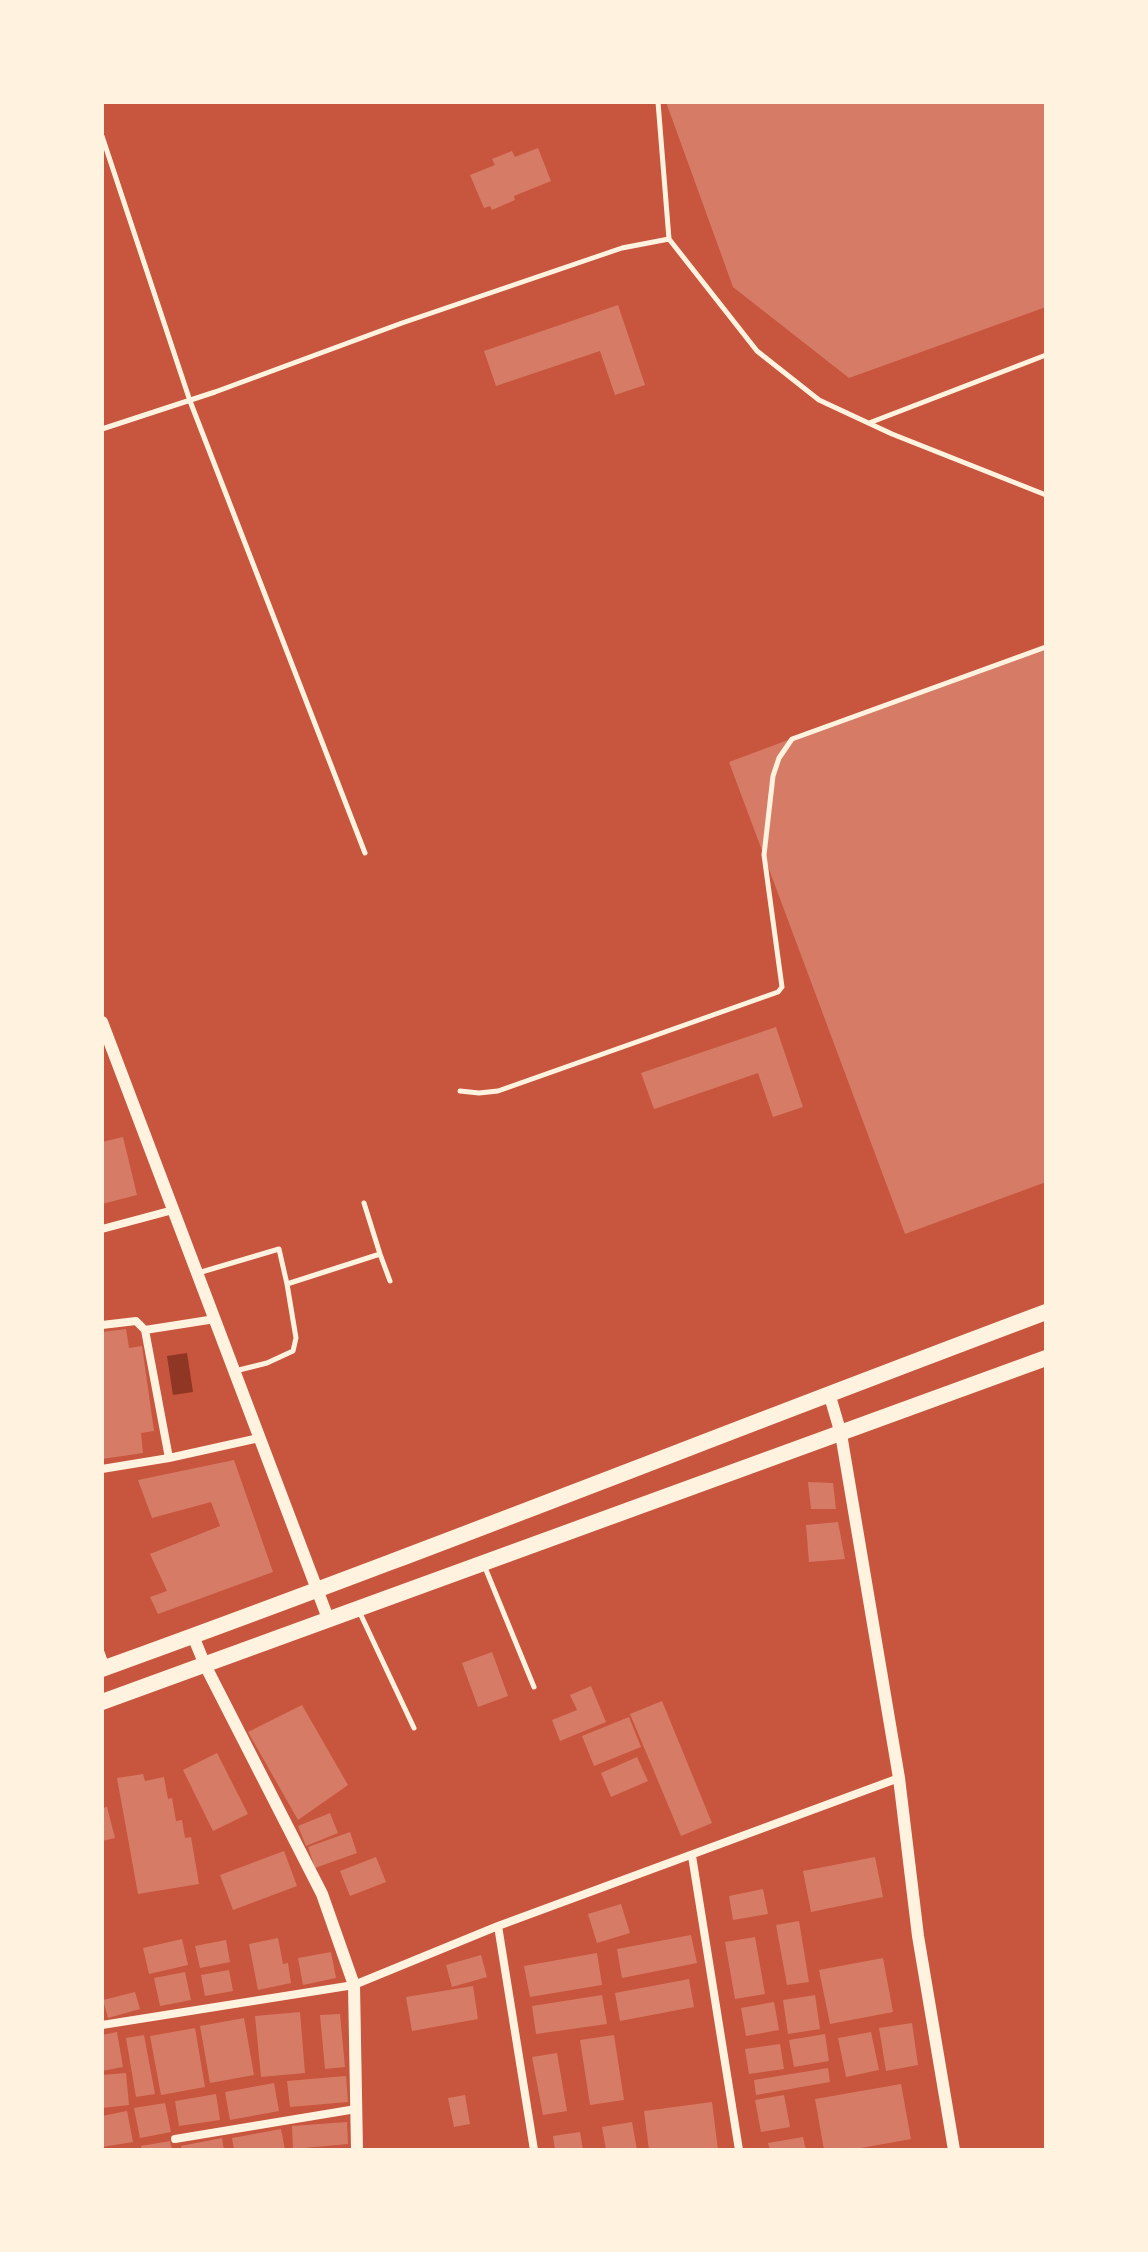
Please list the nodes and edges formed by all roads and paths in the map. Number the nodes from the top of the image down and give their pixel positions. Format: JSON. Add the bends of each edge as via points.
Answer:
{"nodes":[{"id":1,"x":658,"y":102,"type":"edge"},
{"id":2,"x":102,"y":136,"type":"edge"},
{"id":3,"x":669,"y":239,"type":"junction"},
{"id":4,"x":1046,"y":355,"type":"edge"},
{"id":5,"x":190,"y":401,"type":"junction"},
{"id":6,"x":869,"y":423,"type":"junction"},
{"id":7,"x":102,"y":429,"type":"edge"},
{"id":8,"x":1046,"y":495,"type":"edge"},
{"id":9,"x":1046,"y":647,"type":"edge"},
{"id":10,"x":365,"y":853,"type":"dead end"},
{"id":11,"x":102,"y":1022,"type":"edge"},
{"id":12,"x":460,"y":1091,"type":"dead end"},
{"id":13,"x":364,"y":1203,"type":"dead end"},
{"id":14,"x":173,"y":1210,"type":"junction"},
{"id":15,"x":102,"y":1229,"type":"edge"},
{"id":16,"x":380,"y":1254,"type":"junction"},
{"id":17,"x":197,"y":1273,"type":"junction"},
{"id":18,"x":390,"y":1281,"type":"dead end"},
{"id":19,"x":287,"y":1284,"type":"junction"},
{"id":20,"x":1046,"y":1312,"type":"edge"},
{"id":21,"x":215,"y":1319,"type":"junction"},
{"id":22,"x":102,"y":1325,"type":"edge"},
{"id":23,"x":145,"y":1330,"type":"junction"},
{"id":24,"x":1046,"y":1358,"type":"edge"},
{"id":25,"x":234,"y":1371,"type":"junction"},
{"id":26,"x":829,"y":1393,"type":"junction"},
{"id":27,"x":841,"y":1434,"type":"junction"},
{"id":28,"x":259,"y":1438,"type":"junction"},
{"id":29,"x":169,"y":1458,"type":"junction"},
{"id":30,"x":102,"y":1469,"type":"edge"},
{"id":31,"x":484,"y":1564,"type":"junction"},
{"id":32,"x":318,"y":1591,"type":"junction"},
{"id":33,"x":359,"y":1610,"type":"junction"},
{"id":34,"x":329,"y":1621,"type":"junction"},
{"id":35,"x":193,"y":1636,"type":"junction"},
{"id":36,"x":104,"y":1663,"type":"edge"},
{"id":37,"x":205,"y":1665,"type":"junction"},
{"id":38,"x":534,"y":1687,"type":"dead end"},
{"id":39,"x":102,"y":1702,"type":"edge"},
{"id":40,"x":414,"y":1728,"type":"dead end"},
{"id":41,"x":899,"y":1778,"type":"junction"},
{"id":42,"x":692,"y":1856,"type":"junction"},
{"id":43,"x":498,"y":1926,"type":"junction"},
{"id":44,"x":354,"y":1985,"type":"junction"},
{"id":45,"x":102,"y":2025,"type":"edge"},
{"id":46,"x":356,"y":2109,"type":"junction"},
{"id":47,"x":175,"y":2139,"type":"dead end"},
{"id":48,"x":357,"y":2150,"type":"edge"},
{"id":49,"x":534,"y":2150,"type":"edge"},
{"id":50,"x":739,"y":2150,"type":"edge"},
{"id":51,"x":954,"y":2150,"type":"edge"}],
"edges":[{"from":1,"to":3,"type":"lane"},
{"from":2,"to":5,"type":"lane"},
{"from":3,"to":5,"type":"lane","via":[[622,248]]},
{"from":3,"to":6,"type":"lane","via":[[757,351],[819,400]]},
{"from":4,"to":6,"type":"lane"},
{"from":5,"to":7,"type":"lane"},
{"from":5,"to":10,"type":"lane"},
{"from":6,"to":8,"type":"lane"},
{"from":9,"to":12,"type":"lane","via":[[792,739],[773,776],[764,855],[782,987],[778,992],[498,1091]]},
{"from":11,"to":14,"type":"street"},
{"from":13,"to":16,"type":"lane"},
{"from":14,"to":15,"type":"street"},
{"from":14,"to":17,"type":"street"},
{"from":16,"to":18,"type":"lane"},
{"from":16,"to":19,"type":"lane"},
{"from":17,"to":19,"type":"lane","via":[[279,1249]]},
{"from":17,"to":21,"type":"street"},
{"from":19,"to":25,"type":"lane","via":[[296,1338],[293,1351]]},
{"from":20,"to":26,"type":"main road"},
{"from":21,"to":23,"type":"street"},
{"from":21,"to":25,"type":"street"},
{"from":22,"to":23,"type":"street","via":[[136,1321]]},
{"from":23,"to":29,"type":"street"},
{"from":24,"to":27,"type":"main road"},
{"from":25,"to":28,"type":"street"},
{"from":26,"to":27,"type":"street"},
{"from":26,"to":32,"type":"main road"},
{"from":27,"to":31,"type":"main road"},
{"from":27,"to":41,"type":"street"},
{"from":28,"to":29,"type":"street"},
{"from":28,"to":32,"type":"street"},
{"from":29,"to":30,"type":"street"},
{"from":31,"to":33,"type":"main road"},
{"from":31,"to":38,"type":"lane"},
{"from":32,"to":34,"type":"street"},
{"from":32,"to":35,"type":"main road"},
{"from":33,"to":34,"type":"main road"},
{"from":33,"to":40,"type":"lane"},
{"from":34,"to":37,"type":"main road"},
{"from":35,"to":36,"type":"main road"},
{"from":35,"to":37,"type":"street"},
{"from":37,"to":39,"type":"main road"},
{"from":37,"to":44,"type":"street","via":[[322,1894]]},
{"from":41,"to":42,"type":"street"},
{"from":41,"to":51,"type":"street","via":[[918,1936]]},
{"from":42,"to":43,"type":"street"},
{"from":42,"to":50,"type":"street"},
{"from":43,"to":44,"type":"street"},
{"from":43,"to":49,"type":"street"},
{"from":44,"to":45,"type":"street"},
{"from":44,"to":46,"type":"street"},
{"from":46,"to":47,"type":"street"},
{"from":46,"to":48,"type":"street"}]}
